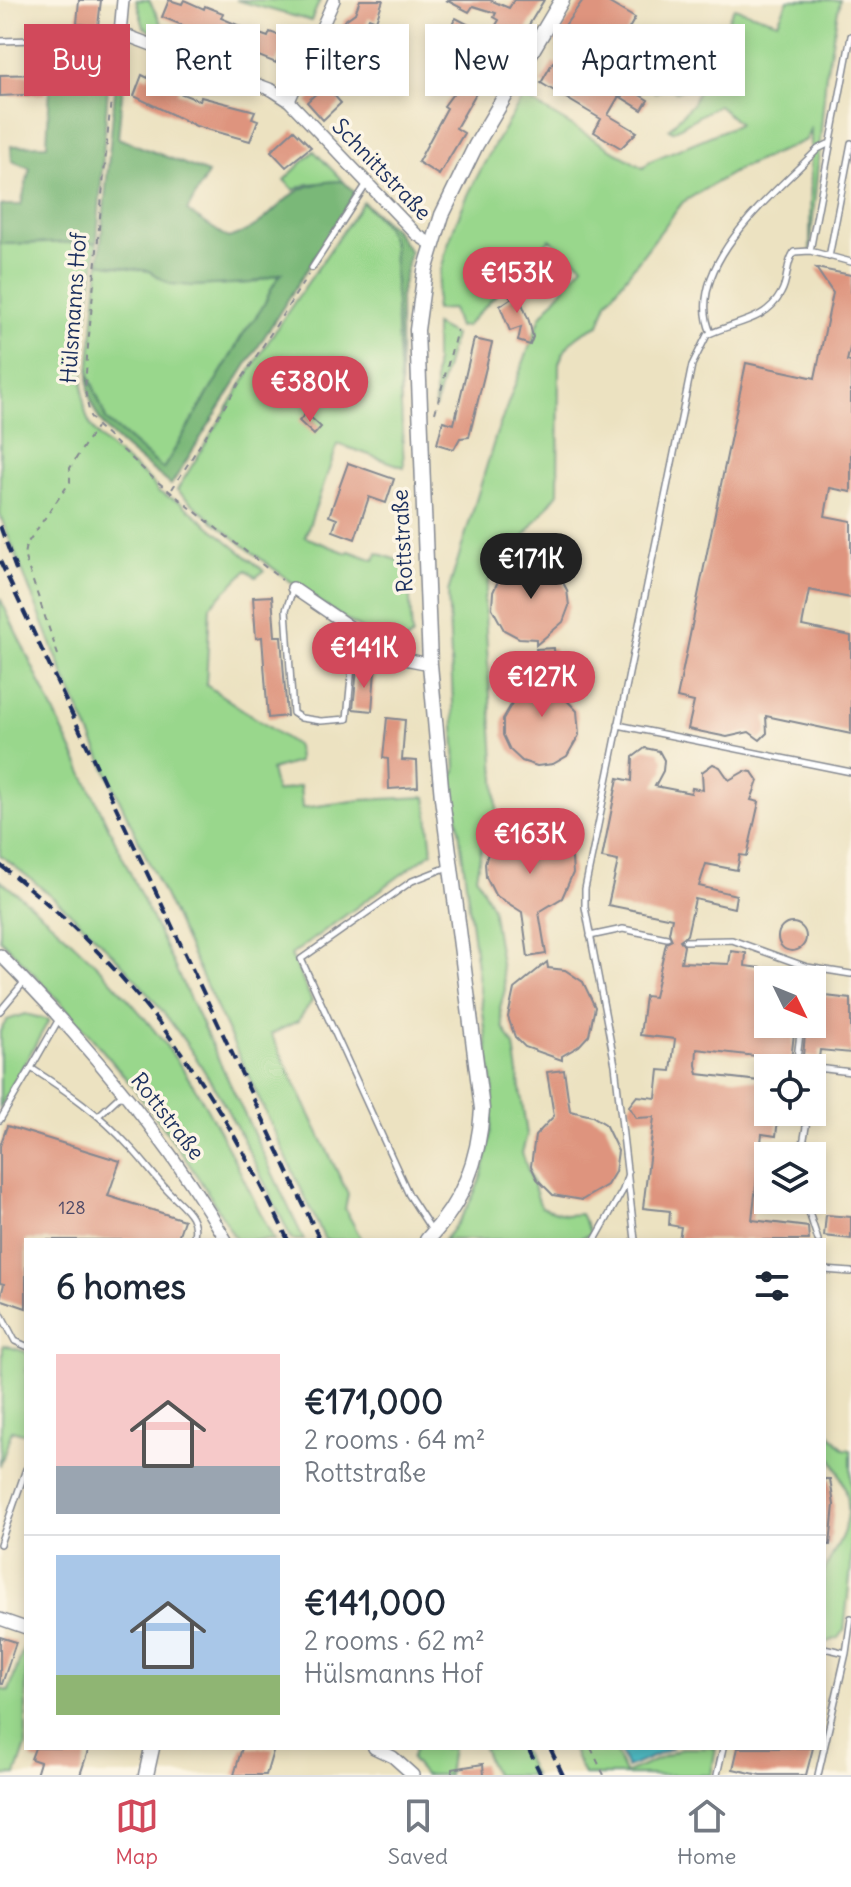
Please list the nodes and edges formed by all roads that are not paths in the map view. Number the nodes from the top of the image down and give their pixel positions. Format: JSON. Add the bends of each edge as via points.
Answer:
{"nodes":[{"id":1,"x":123,"y":0,"type":"edge"},
{"id":2,"x":334,"y":0,"type":"edge"},
{"id":3,"x":562,"y":0,"type":"edge"},
{"id":4,"x":121,"y":24,"type":"edge"},
{"id":5,"x":851,"y":36,"type":"edge"},
{"id":6,"x":130,"y":37,"type":"edge"},
{"id":7,"x":24,"y":40,"type":"edge"},
{"id":8,"x":0,"y":41,"type":"edge"},
{"id":9,"x":289,"y":101,"type":"junction"},
{"id":10,"x":829,"y":143,"type":"junction"},
{"id":11,"x":851,"y":143,"type":"edge"},
{"id":12,"x":367,"y":184,"type":"junction"},
{"id":13,"x":431,"y":244,"type":"junction"},
{"id":14,"x":810,"y":251,"type":"junction"},
{"id":15,"x":829,"y":257,"type":"junction"},
{"id":16,"x":851,"y":262,"type":"edge"},
{"id":17,"x":312,"y":268,"type":"road end"},
{"id":18,"x":711,"y":333,"type":"junction"},
{"id":19,"x":293,"y":588,"type":"joint"},
{"id":20,"x":359,"y":634,"type":"junction"},
{"id":21,"x":430,"y":664,"type":"junction"},
{"id":22,"x":618,"y":725,"type":"junction"},
{"id":23,"x":851,"y":772,"type":"edge"},
{"id":24,"x":451,"y":866,"type":"junction"},
{"id":25,"x":590,"y":936,"type":"junction"},
{"id":26,"x":667,"y":938,"type":"dead end"},
{"id":27,"x":685,"y":941,"type":"dead end"},
{"id":28,"x":0,"y":955,"type":"edge"},
{"id":29,"x":804,"y":966,"type":"edge"},
{"id":30,"x":826,"y":970,"type":"edge"},
{"id":31,"x":851,"y":974,"type":"edge"},
{"id":32,"x":25,"y":981,"type":"junction"},
{"id":33,"x":0,"y":1011,"type":"edge"},
{"id":34,"x":59,"y":1018,"type":"junction"},
{"id":35,"x":31,"y":1068,"type":"junction"},
{"id":36,"x":826,"y":1069,"type":"edge"},
{"id":37,"x":851,"y":1072,"type":"edge"},
{"id":38,"x":123,"y":1093,"type":"junction"},
{"id":39,"x":98,"y":1116,"type":"junction"},
{"id":40,"x":0,"y":1120,"type":"edge"},
{"id":41,"x":629,"y":1168,"type":"junction"},
{"id":42,"x":810,"y":1214,"type":"edge"},
{"id":43,"x":430,"y":1237,"type":"edge"},
{"id":44,"x":193,"y":1238,"type":"edge"},
{"id":45,"x":225,"y":1238,"type":"edge"},
{"id":46,"x":596,"y":1238,"type":"edge"},
{"id":47,"x":635,"y":1238,"type":"edge"},
{"id":48,"x":817,"y":1238,"type":"edge"},
{"id":49,"x":826,"y":1270,"type":"edge"},
{"id":50,"x":851,"y":1272,"type":"edge"},
{"id":51,"x":0,"y":1312,"type":"edge"},
{"id":52,"x":24,"y":1345,"type":"edge"},
{"id":53,"x":24,"y":1475,"type":"edge"},
{"id":54,"x":0,"y":1544,"type":"edge"},
{"id":55,"x":851,"y":1618,"type":"edge"},
{"id":56,"x":0,"y":1619,"type":"edge"},
{"id":57,"x":24,"y":1627,"type":"edge"},
{"id":58,"x":826,"y":1648,"type":"edge"},
{"id":59,"x":846,"y":1653,"type":"junction"},
{"id":60,"x":826,"y":1740,"type":"edge"},
{"id":61,"x":152,"y":1750,"type":"edge"},
{"id":62,"x":378,"y":1750,"type":"edge"},
{"id":63,"x":723,"y":1750,"type":"edge"},
{"id":64,"x":824,"y":1750,"type":"edge"},
{"id":65,"x":146,"y":1775,"type":"edge"},
{"id":66,"x":413,"y":1775,"type":"edge"},
{"id":67,"x":717,"y":1775,"type":"edge"},
{"id":68,"x":818,"y":1775,"type":"edge"}],
"edges":[{"from":1,"to":4,"type":"street"},
{"from":2,"to":9,"type":"street"},
{"from":3,"to":13,"type":"street","name":"Rottstraße","via":[[476,145]]},
{"from":5,"to":10,"type":"lane"},
{"from":6,"to":9,"type":"street","name":"Schnittstraße"},
{"from":7,"to":8,"type":"lane"},
{"from":9,"to":12,"type":"street","name":"Schnittstraße"},
{"from":10,"to":14,"type":"lane"},
{"from":10,"to":18,"type":"lane","via":[[722,251],[704,316]]},
{"from":11,"to":15,"type":"lane"},
{"from":12,"to":13,"type":"street","name":"Schnittstraße"},
{"from":12,"to":17,"type":"lane"},
{"from":13,"to":21,"type":"street","name":"Rottstraße","via":[[417,330]]},
{"from":14,"to":15,"type":"lane"},
{"from":14,"to":18,"type":"lane","via":[[794,252],[787,262],[781,295],[771,307],[757,318]]},
{"from":15,"to":16,"type":"lane"},
{"from":18,"to":22,"type":"lane","via":[[691,367]]},
{"from":19,"to":20,"type":"street"},
{"from":19,"to":20,"type":"lane","via":[[286,610],[293,713],[301,718],[347,719]]},
{"from":20,"to":21,"type":"street","via":[[394,657]]},
{"from":21,"to":24,"type":"street","name":"Rottstraße"},
{"from":22,"to":23,"type":"lane"},
{"from":22,"to":25,"type":"lane","via":[[585,889]]},
{"from":24,"to":43,"type":"street","name":"Rottstraße","via":[[482,1109],[468,1181]]},
{"from":24,"to":43,"type":"lane","via":[[412,881],[301,959]]},
{"from":25,"to":26,"type":"lane","via":[[623,929]]},
{"from":25,"to":41,"type":"lane"},
{"from":27,"to":29,"type":"lane","via":[[732,940]]},
{"from":28,"to":32,"type":"street","name":"Rottstraße"},
{"from":30,"to":31,"type":"lane"},
{"from":32,"to":33,"type":"lane"},
{"from":32,"to":34,"type":"street","name":"Rottstraße"},
{"from":34,"to":35,"type":"lane"},
{"from":34,"to":38,"type":"street","name":"Rottstraße"},
{"from":35,"to":39,"type":"lane"},
{"from":35,"to":40,"type":"lane"},
{"from":36,"to":37,"type":"lane"},
{"from":38,"to":39,"type":"lane"},
{"from":38,"to":45,"type":"street","name":"Rottstraße","via":[[193,1185]]},
{"from":39,"to":44,"type":"lane","via":[[189,1211]]},
{"from":41,"to":46,"type":"lane"},
{"from":41,"to":47,"type":"lane"},
{"from":42,"to":48,"type":"lane"},
{"from":49,"to":50,"type":"lane"},
{"from":51,"to":52,"type":"lane","via":[[15,1341]]},
{"from":53,"to":54,"type":"lane"},
{"from":55,"to":59,"type":"lane"},
{"from":56,"to":57,"type":"street"},
{"from":58,"to":59,"type":"lane"},
{"from":59,"to":60,"type":"lane"},
{"from":61,"to":65,"type":"street"},
{"from":62,"to":66,"type":"street"},
{"from":63,"to":67,"type":"lane"},
{"from":64,"to":68,"type":"lane"}]}
